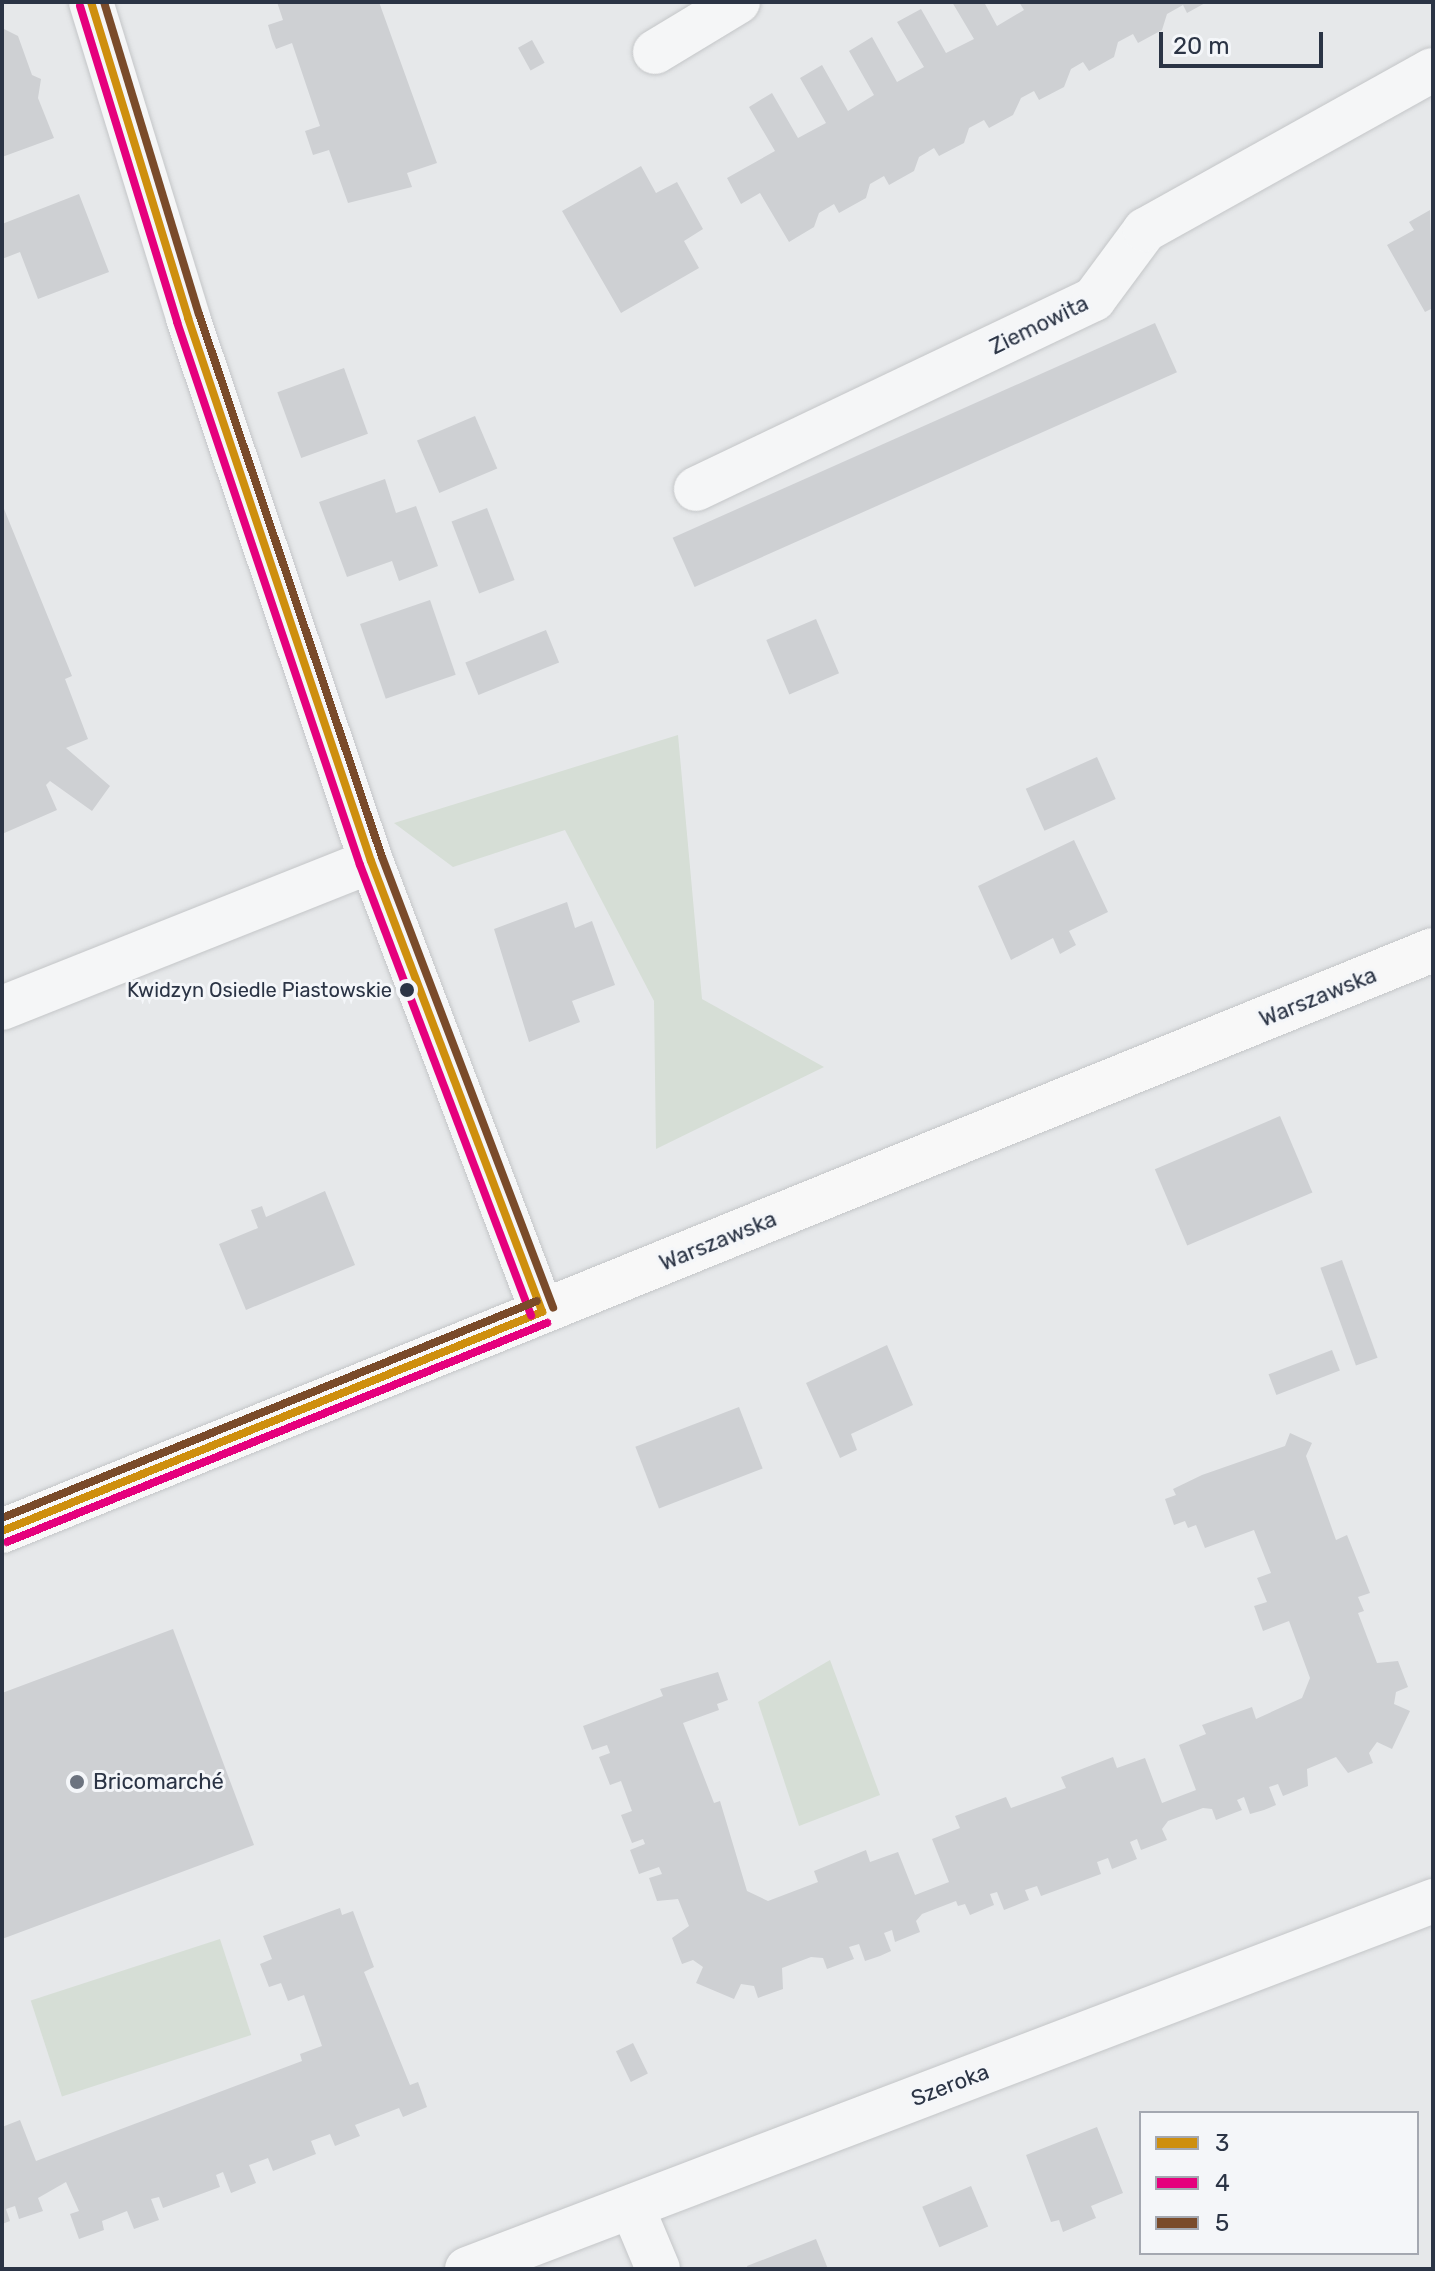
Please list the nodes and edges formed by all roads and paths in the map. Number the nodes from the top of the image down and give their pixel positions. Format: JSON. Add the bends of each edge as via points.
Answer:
{"nodes":[{"id":1,"x":91,"y":2,"type":"edge"},
{"id":2,"x":738,"y":2,"type":"edge"},
{"id":3,"x":655,"y":52,"type":"dead end"},
{"id":4,"x":1433,"y":70,"type":"edge"},
{"id":5,"x":696,"y":489,"type":"dead end"},
{"id":6,"x":371,"y":861,"type":"junction"},
{"id":7,"x":1433,"y":950,"type":"edge"},
{"id":8,"x":2,"y":1008,"type":"edge"},
{"id":9,"x":542,"y":1312,"type":"junction"},
{"id":10,"x":2,"y":1531,"type":"edge"},
{"id":11,"x":1433,"y":1901,"type":"edge"},
{"id":12,"x":632,"y":2207,"type":"junction"},
{"id":13,"x":467,"y":2269,"type":"edge"},
{"id":14,"x":658,"y":2269,"type":"edge"}],
"edges":[{"from":1,"to":6,"type":"street","via":[[188,318]]},
{"from":2,"to":3,"type":"street"},
{"from":4,"to":5,"type":"street","name":"Ziemowita","via":[[1145,230],[1094,299]]},
{"from":6,"to":8,"type":"street"},
{"from":6,"to":9,"type":"street"},
{"from":7,"to":9,"type":"main road","name":"Warszawska"},
{"from":9,"to":10,"type":"main road","name":"Warszawska"},
{"from":11,"to":12,"type":"street","name":"Szeroka"},
{"from":12,"to":13,"type":"street","name":"Szeroka"},
{"from":12,"to":14,"type":"street"}]}
